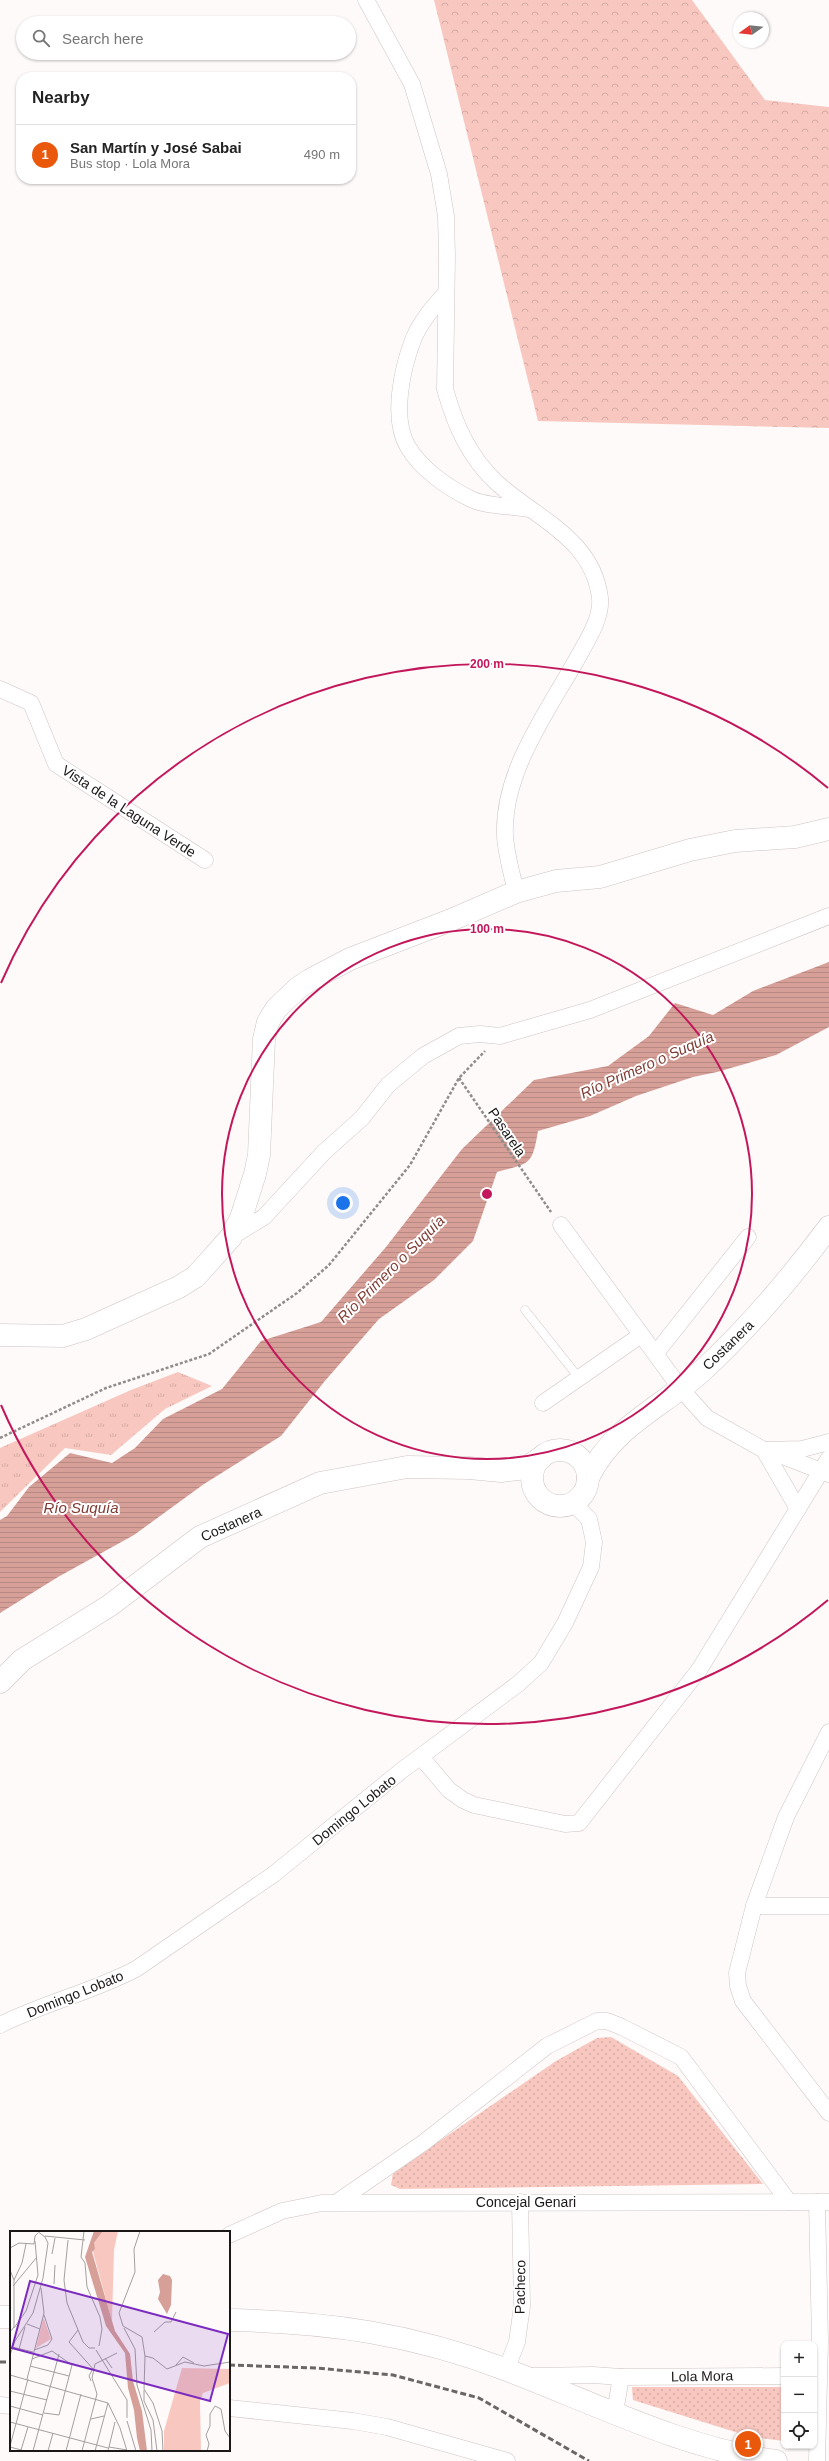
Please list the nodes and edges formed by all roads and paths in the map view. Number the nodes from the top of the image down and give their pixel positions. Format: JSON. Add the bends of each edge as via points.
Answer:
{"nodes":[{"id":1,"x":366,"y":0,"type":"edge"},
{"id":2,"x":446,"y":293,"type":"junction"},
{"id":3,"x":533,"y":510,"type":"junction"},
{"id":4,"x":0,"y":689,"type":"edge"},
{"id":5,"x":829,"y":829,"type":"edge"},
{"id":6,"x":205,"y":860,"type":"dead end"},
{"id":7,"x":516,"y":892,"type":"junction"},
{"id":8,"x":829,"y":916,"type":"edge"},
{"id":9,"x":500,"y":1036,"type":"junction"},
{"id":10,"x":459,"y":1078,"type":"junction"},
{"id":11,"x":560,"y":1225,"type":"joint"},
{"id":12,"x":829,"y":1228,"type":"edge"},
{"id":13,"x":231,"y":1237,"type":"junction"},
{"id":14,"x":748,"y":1238,"type":"dead end"},
{"id":15,"x":525,"y":1310,"type":"dead end"},
{"id":16,"x":0,"y":1335,"type":"edge"},
{"id":17,"x":642,"y":1336,"type":"junction"},
{"id":18,"x":656,"y":1353,"type":"junction"},
{"id":19,"x":579,"y":1378,"type":"junction"},
{"id":20,"x":681,"y":1389,"type":"junction"},
{"id":21,"x":542,"y":1403,"type":"dead end"},
{"id":22,"x":0,"y":1438,"type":"edge"},
{"id":23,"x":829,"y":1442,"type":"edge"},
{"id":24,"x":609,"y":1444,"type":"junction"},
{"id":25,"x":764,"y":1450,"type":"junction"},
{"id":26,"x":567,"y":1451,"type":"junction"},
{"id":27,"x":541,"y":1458,"type":"junction"},
{"id":28,"x":827,"y":1468,"type":"edge"},
{"id":29,"x":501,"y":1471,"type":"junction"},
{"id":30,"x":588,"y":1478,"type":"junction"},
{"id":31,"x":535,"y":1491,"type":"junction"},
{"id":32,"x":573,"y":1503,"type":"junction"},
{"id":33,"x":798,"y":1509,"type":"junction"},
{"id":34,"x":0,"y":1682,"type":"edge"},
{"id":35,"x":829,"y":1732,"type":"edge"},
{"id":36,"x":420,"y":1757,"type":"junction"},
{"id":37,"x":754,"y":1906,"type":"junction"},
{"id":38,"x":829,"y":1906,"type":"edge"},
{"id":39,"x":0,"y":2025,"type":"edge"},
{"id":40,"x":829,"y":2113,"type":"edge"},
{"id":41,"x":338,"y":2202,"type":"junction"},
{"id":42,"x":520,"y":2202,"type":"junction"},
{"id":43,"x":789,"y":2202,"type":"junction"},
{"id":44,"x":823,"y":2202,"type":"edge"},
{"id":45,"x":230,"y":2234,"type":"edge"},
{"id":46,"x":230,"y":2320,"type":"edge"},
{"id":47,"x":515,"y":2373,"type":"junction"},
{"id":48,"x":781,"y":2376,"type":"edge"},
{"id":49,"x":817,"y":2376,"type":"edge"},
{"id":50,"x":621,"y":2377,"type":"junction"},
{"id":51,"x":817,"y":2377,"type":"edge"},
{"id":52,"x":0,"y":2405,"type":"edge"},
{"id":53,"x":10,"y":2406,"type":"edge"},
{"id":54,"x":230,"y":2408,"type":"edge"},
{"id":55,"x":615,"y":2412,"type":"junction"},
{"id":56,"x":507,"y":2461,"type":"edge"},
{"id":57,"x":776,"y":2461,"type":"edge"},
{"id":58,"x":817,"y":2461,"type":"edge"}],
"edges":[{"from":1,"to":2,"type":"street","via":[[412,84],[426,125],[439,174],[446,216]]},
{"from":2,"to":3,"type":"street","via":[[444,389],[456,424],[469,450],[496,482]]},
{"from":2,"to":3,"type":"street","via":[[430,309],[413,340],[402,382],[398,416],[407,447],[430,473],[472,500]]},
{"from":3,"to":7,"type":"street","via":[[575,544],[589,562],[600,599],[594,628],[518,765],[508,796],[505,835]]},
{"from":4,"to":6,"type":"street","name":"Vista de la Laguna Verde","via":[[31,703],[56,764]]},
{"from":5,"to":7,"type":"street","via":[[794,837],[735,841],[690,850],[600,877],[556,882]]},
{"from":7,"to":13,"type":"street","via":[[350,959],[298,988],[276,1009],[268,1022],[264,1039],[255,1174],[241,1218]]},
{"from":8,"to":9,"type":"street","via":[[590,1010]]},
{"from":9,"to":10,"type":"path"},
{"from":9,"to":13,"type":"street","via":[[459,1036],[423,1056],[388,1085],[362,1118],[324,1152],[264,1217]]},
{"from":10,"to":11,"type":"path","name":"Pasarela"},
{"from":10,"to":22,"type":"path","via":[[410,1166],[329,1265],[297,1293],[209,1354],[106,1388]]},
{"from":11,"to":17,"type":"street"},
{"from":12,"to":20,"type":"street","name":"Costanera","via":[[763,1310]]},
{"from":13,"to":16,"type":"street","via":[[195,1277],[184,1284],[154,1300],[86,1329],[63,1336]]},
{"from":14,"to":18,"type":"street"},
{"from":15,"to":19,"type":"lane"},
{"from":17,"to":18,"type":"street"},
{"from":17,"to":19,"type":"street"},
{"from":18,"to":20,"type":"street"},
{"from":19,"to":21,"type":"street"},
{"from":20,"to":24,"type":"street","name":"Costanera"},
{"from":20,"to":25,"type":"street","via":[[706,1418]]},
{"from":23,"to":25,"type":"street","via":[[802,1449]]},
{"from":24,"to":26,"type":"street","name":"Costanera","via":[[588,1451]]},
{"from":24,"to":30,"type":"street","name":"Costanera"},
{"from":25,"to":28,"type":"street"},
{"from":25,"to":33,"type":"street"},
{"from":26,"to":27,"type":"street","name":"Costanera","via":[[558,1450]]},
{"from":26,"to":30,"type":"street","via":[[582,1461]]},
{"from":27,"to":29,"type":"street","name":"Costanera","via":[[527,1467]]},
{"from":27,"to":31,"type":"street","via":[[533,1473]]},
{"from":28,"to":33,"type":"street"},
{"from":29,"to":31,"type":"street","name":"Costanera","via":[[524,1481]]},
{"from":29,"to":34,"type":"street","name":"Costanera","via":[[407,1468],[320,1483],[200,1537],[109,1606],[22,1660]]},
{"from":30,"to":32,"type":"street","name":"Costanera","via":[[584,1493]]},
{"from":31,"to":32,"type":"street","name":"Costanera","via":[[548,1503],[565,1506]]},
{"from":32,"to":36,"type":"street","name":"Domingo Lobato","via":[[589,1519],[594,1542],[591,1567],[565,1624],[541,1663],[518,1684]]},
{"from":33,"to":36,"type":"street","via":[[699,1670],[579,1823],[564,1824],[474,1805],[449,1790]]},
{"from":35,"to":37,"type":"street","via":[[786,1817]]},
{"from":36,"to":39,"type":"street","name":"Domingo Lobato","via":[[274,1874],[136,1969],[112,1981],[40,2006]]},
{"from":37,"to":38,"type":"street"},
{"from":37,"to":40,"type":"street","via":[[737,1973],[739,1994]]},
{"from":41,"to":42,"type":"street","name":"Concejal Genari"},
{"from":41,"to":43,"type":"street","via":[[429,2139],[547,2046],[597,2021],[607,2021],[622,2027],[681,2057]]},
{"from":41,"to":45,"type":"street","name":"Concejal Genari","via":[[282,2211]]},
{"from":42,"to":43,"type":"street","name":"Concejal Genari"},
{"from":42,"to":47,"type":"street","name":"Pacheco","via":[[522,2306]]},
{"from":43,"to":44,"type":"street","name":"Concejal Genari"},
{"from":44,"to":49,"type":"street"},
{"from":46,"to":47,"type":"street","via":[[303,2323],[359,2329],[411,2340]]},
{"from":47,"to":50,"type":"street","name":"Lola Mora"},
{"from":47,"to":55,"type":"street"},
{"from":48,"to":50,"type":"street","name":"Lola Mora"},
{"from":50,"to":55,"type":"street"},
{"from":51,"to":58,"type":"street"},
{"from":52,"to":53,"type":"street"},
{"from":54,"to":56,"type":"street","via":[[367,2423]]},
{"from":55,"to":57,"type":"street","via":[[710,2447]]}]}
